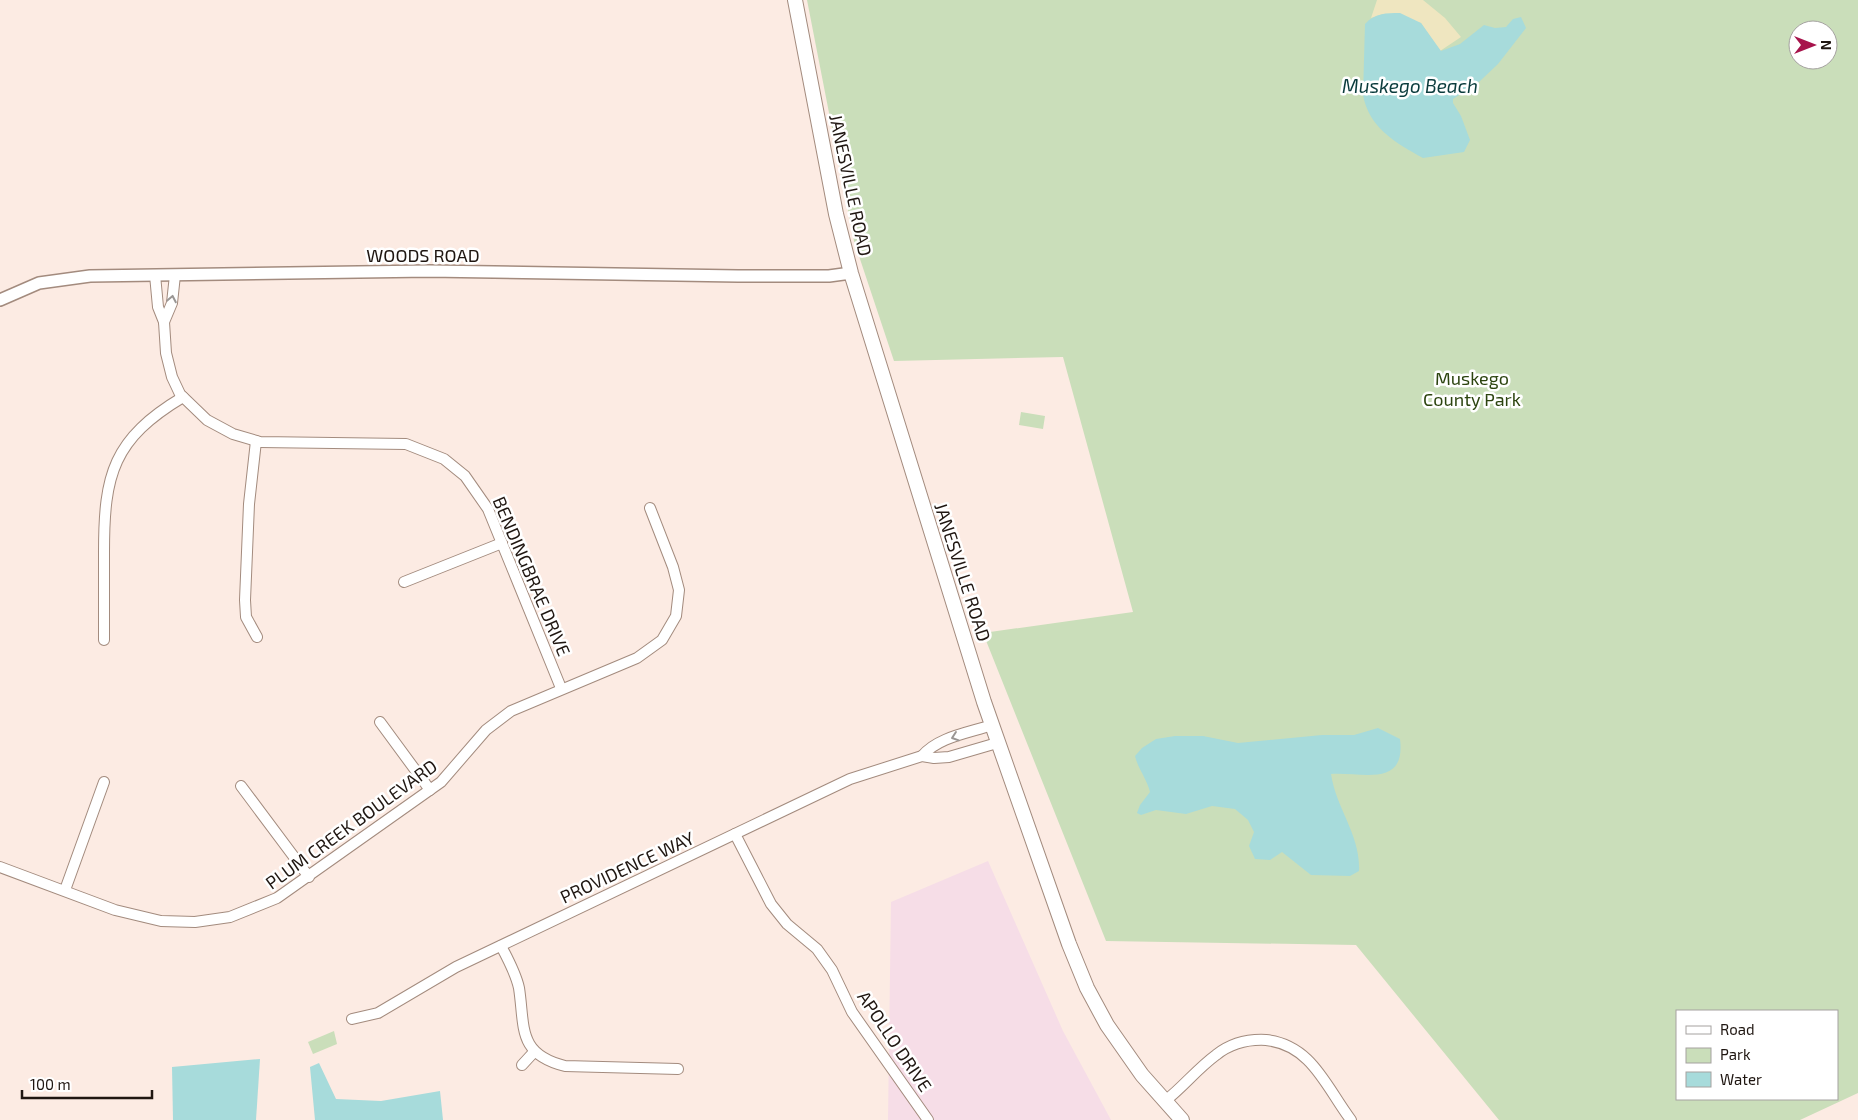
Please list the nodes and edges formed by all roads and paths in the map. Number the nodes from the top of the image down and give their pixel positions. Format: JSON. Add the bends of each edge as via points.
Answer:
{"nodes":[{"id":1,"x":795,"y":0,"type":"edge"},
{"id":2,"x":851,"y":273,"type":"junction"},
{"id":3,"x":175,"y":274,"type":"junction"},
{"id":4,"x":155,"y":275,"type":"junction"},
{"id":5,"x":0,"y":300,"type":"edge"},
{"id":6,"x":164,"y":322,"type":"junction"},
{"id":7,"x":183,"y":397,"type":"junction"},
{"id":8,"x":256,"y":441,"type":"junction"},
{"id":9,"x":650,"y":508,"type":"dead end"},
{"id":10,"x":502,"y":543,"type":"junction"},
{"id":11,"x":404,"y":582,"type":"dead end"},
{"id":12,"x":258,"y":636,"type":"dead end"},
{"id":13,"x":104,"y":640,"type":"dead end"},
{"id":14,"x":561,"y":688,"type":"junction"},
{"id":15,"x":380,"y":722,"type":"dead end"},
{"id":16,"x":992,"y":725,"type":"junction"},
{"id":17,"x":997,"y":743,"type":"junction"},
{"id":18,"x":922,"y":756,"type":"junction"},
{"id":19,"x":104,"y":782,"type":"dead end"},
{"id":20,"x":241,"y":786,"type":"dead end"},
{"id":21,"x":430,"y":790,"type":"junction"},
{"id":22,"x":735,"y":834,"type":"junction"},
{"id":23,"x":0,"y":867,"type":"edge"},
{"id":24,"x":309,"y":877,"type":"junction"},
{"id":25,"x":65,"y":890,"type":"junction"},
{"id":26,"x":501,"y":946,"type":"junction"},
{"id":27,"x":352,"y":1019,"type":"dead end"},
{"id":28,"x":534,"y":1052,"type":"junction"},
{"id":29,"x":522,"y":1065,"type":"dead end"},
{"id":30,"x":678,"y":1068,"type":"dead end"},
{"id":31,"x":1165,"y":1101,"type":"junction"},
{"id":32,"x":928,"y":1120,"type":"edge"},
{"id":33,"x":1182,"y":1120,"type":"edge"},
{"id":34,"x":1351,"y":1120,"type":"edge"}],
"edges":[{"from":1,"to":2,"type":"main road","name":"JANESVILLE ROAD"},
{"from":2,"to":3,"type":"street","name":"WOODS ROAD","via":[[829,276],[430,271]]},
{"from":2,"to":16,"type":"main road","name":"JANESVILLE ROAD"},
{"from":3,"to":4,"type":"street","name":"WOODS ROAD"},
{"from":6,"to":3,"type":"street","name":"BENDINGBRAE DRIVE","one_way":true,"via":[[172,303]]},
{"from":4,"to":5,"type":"street","name":"WOODS ROAD","via":[[59,278]]},
{"from":4,"to":6,"type":"street","name":"BENDINGBRAE DRIVE","via":[[158,307]]},
{"from":6,"to":7,"type":"street","name":"BENDINGBRAE DRIVE","via":[[168,363]]},
{"from":7,"to":8,"type":"street","name":"BENDINGBRAE DRIVE","via":[[207,420],[233,434]]},
{"from":7,"to":13,"type":"street","via":[[141,427],[123,451],[110,480],[105,504]]},
{"from":8,"to":10,"type":"street","name":"BENDINGBRAE DRIVE","via":[[389,442],[424,449],[455,467],[475,486]]},
{"from":8,"to":12,"type":"street","via":[[249,504],[245,600],[246,617]]},
{"from":9,"to":14,"type":"street","name":"PLUM CREEK BOULEVARD","via":[[679,590],[676,616],[671,627],[649,651]]},
{"from":10,"to":11,"type":"street"},
{"from":10,"to":14,"type":"street","name":"BENDINGBRAE DRIVE"},
{"from":14,"to":21,"type":"street","name":"PLUM CREEK BOULEVARD","via":[[525,703],[498,720]]},
{"from":15,"to":21,"type":"street"},
{"from":16,"to":17,"type":"main road","name":"JANESVILLE ROAD"},
{"from":16,"to":18,"type":"street","name":"PROVIDENCE WAY","one_way":true,"via":[[940,743]]},
{"from":17,"to":18,"type":"street","name":"PROVIDENCE WAY","via":[[948,757]]},
{"from":17,"to":31,"type":"main road","name":"JANESVILLE ROAD","via":[[1087,988],[1126,1055]]},
{"from":18,"to":22,"type":"street","name":"PROVIDENCE WAY","via":[[850,779]]},
{"from":19,"to":25,"type":"street"},
{"from":20,"to":24,"type":"street"},
{"from":21,"to":24,"type":"street","name":"PLUM CREEK BOULEVARD"},
{"from":22,"to":26,"type":"street","name":"PROVIDENCE WAY"},
{"from":22,"to":32,"type":"street","name":"APOLLO DRIVE","via":[[771,904],[787,924],[817,950],[832,970],[852,1012]]},
{"from":23,"to":25,"type":"street","name":"PLUM CREEK BOULEVARD"},
{"from":24,"to":25,"type":"street","name":"PLUM CREEK BOULEVARD","via":[[277,898],[243,914],[195,922],[144,918]]},
{"from":26,"to":27,"type":"street","name":"PROVIDENCE WAY","via":[[437,977],[378,1013]]},
{"from":26,"to":28,"type":"street","via":[[516,978],[524,1032]]},
{"from":28,"to":29,"type":"street"},
{"from":28,"to":30,"type":"street","via":[[564,1066]]},
{"from":31,"to":33,"type":"main road","name":"JANESVILLE ROAD"},
{"from":31,"to":34,"type":"street","via":[[1217,1054],[1231,1045],[1259,1040],[1275,1042],[1302,1053],[1314,1065]]}]}
